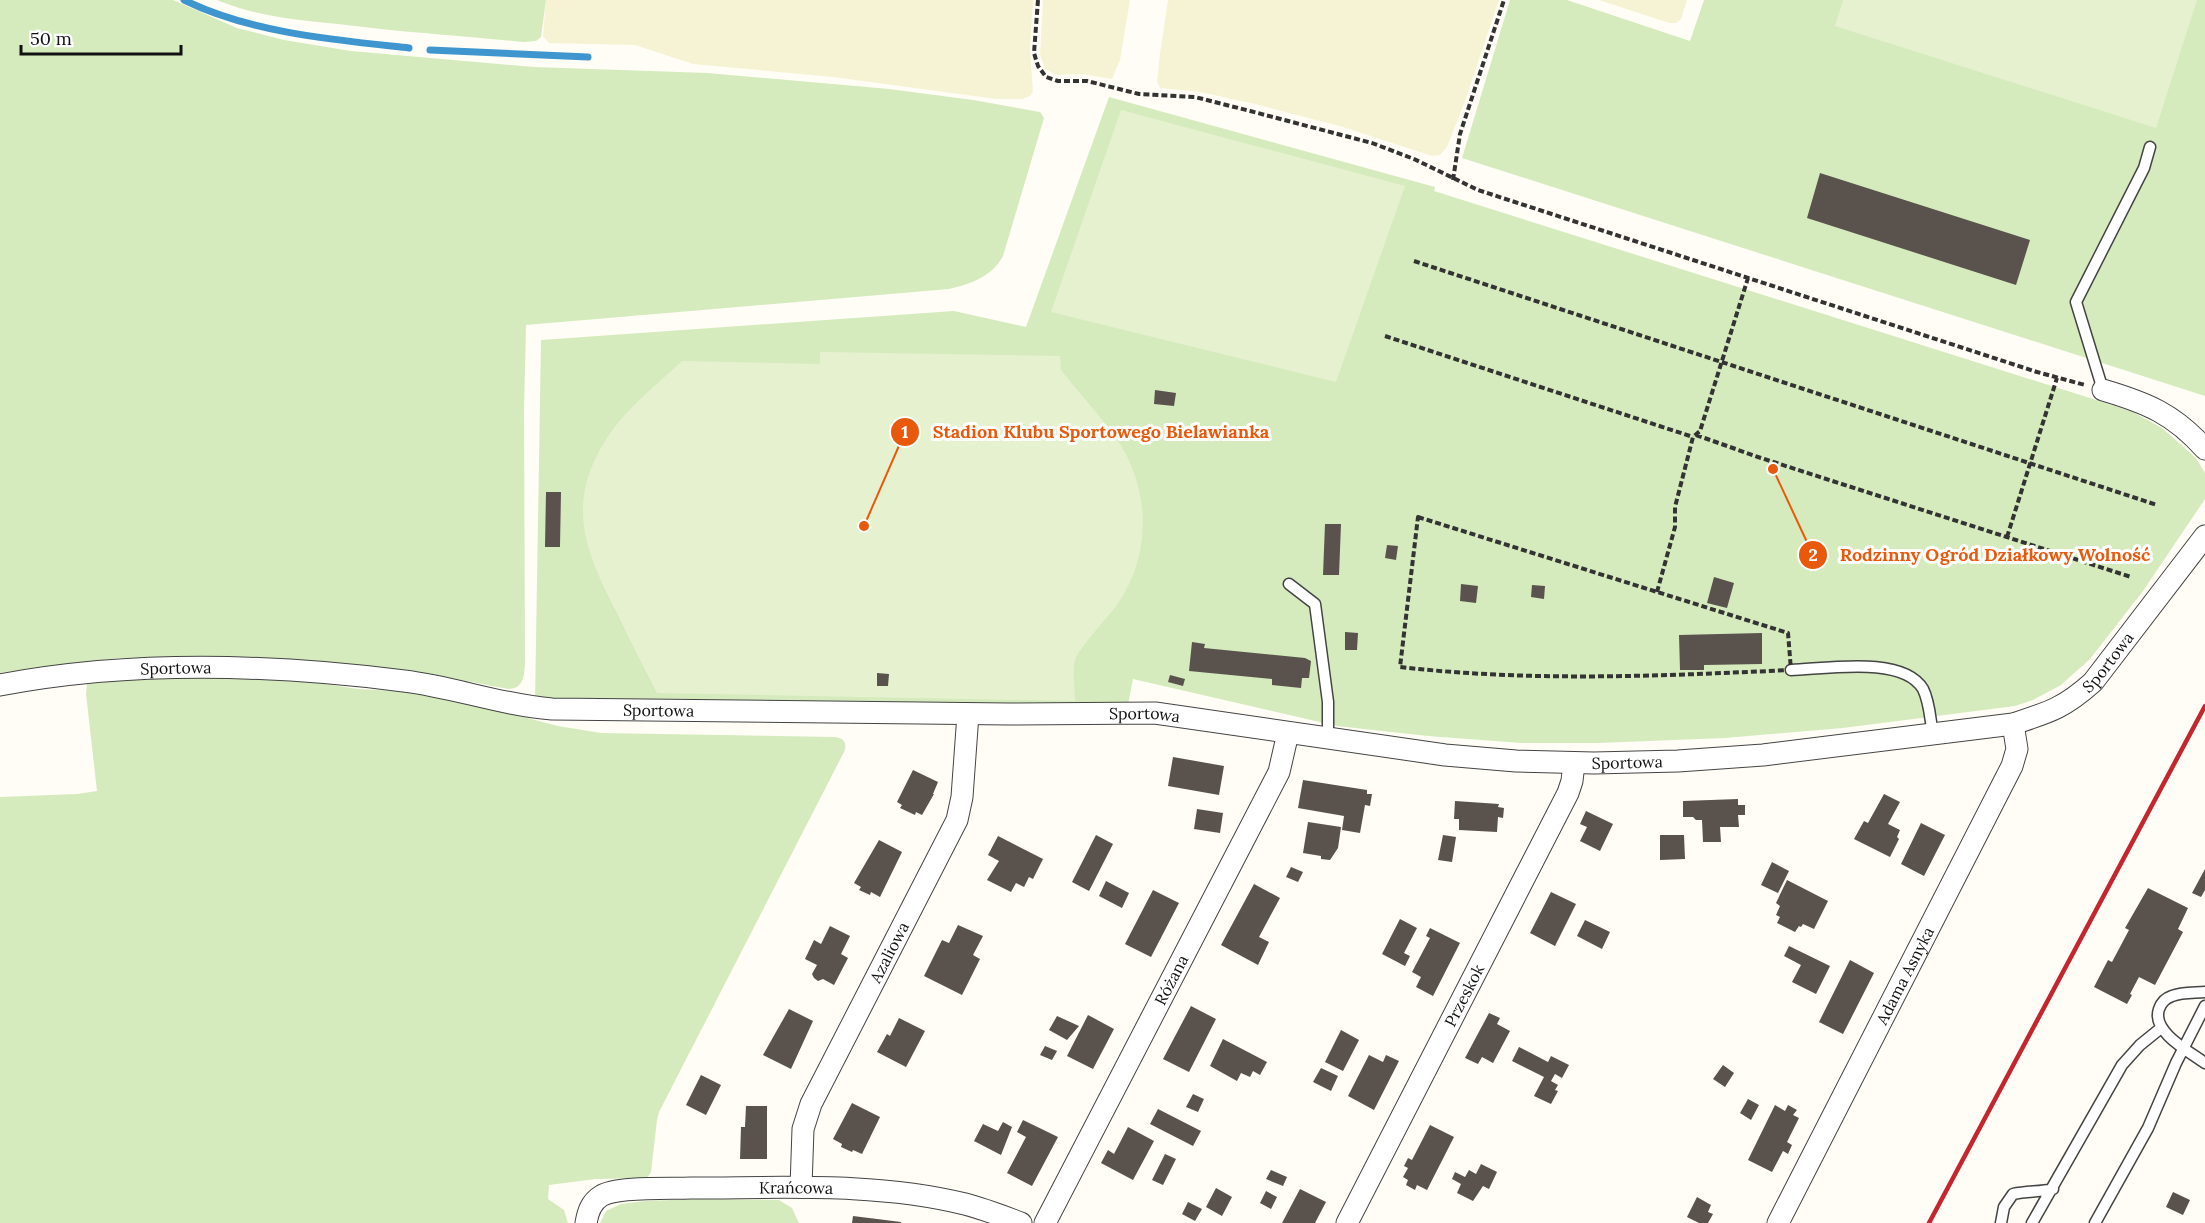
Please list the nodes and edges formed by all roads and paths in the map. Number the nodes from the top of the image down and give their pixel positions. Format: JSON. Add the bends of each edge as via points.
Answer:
{"nodes":[{"id":1,"x":1038,"y":0,"type":"edge"},
{"id":2,"x":1504,"y":0,"type":"edge"},
{"id":3,"x":2150,"y":147,"type":"dead end"},
{"id":4,"x":1453,"y":180,"type":"junction"},
{"id":5,"x":1414,"y":261,"type":"dead end"},
{"id":6,"x":1748,"y":278,"type":"junction"},
{"id":7,"x":1385,"y":336,"type":"dead end"},
{"id":8,"x":1722,"y":361,"type":"junction"},
{"id":9,"x":2057,"y":378,"type":"junction"},
{"id":10,"x":2103,"y":390,"type":"junction"},
{"id":11,"x":1694,"y":436,"type":"junction"},
{"id":12,"x":2205,"y":449,"type":"edge"},
{"id":13,"x":2031,"y":463,"type":"junction"},
{"id":14,"x":2157,"y":505,"type":"dead end"},
{"id":15,"x":2205,"y":536,"type":"edge"},
{"id":16,"x":2007,"y":537,"type":"junction"},
{"id":17,"x":2131,"y":577,"type":"dead end"},
{"id":18,"x":1289,"y":584,"type":"dead end"},
{"id":19,"x":1657,"y":592,"type":"junction"},
{"id":20,"x":1791,"y":670,"type":"junction"},
{"id":21,"x":0,"y":685,"type":"edge"},
{"id":22,"x":968,"y":714,"type":"junction"},
{"id":23,"x":2013,"y":724,"type":"junction"},
{"id":24,"x":1288,"y":733,"type":"junction"},
{"id":25,"x":1932,"y":734,"type":"junction"},
{"id":26,"x":1328,"y":739,"type":"junction"},
{"id":27,"x":1574,"y":763,"type":"junction"},
{"id":28,"x":2205,"y":992,"type":"edge"},
{"id":29,"x":2205,"y":1006,"type":"edge"},
{"id":30,"x":2161,"y":1029,"type":"junction"},
{"id":31,"x":2184,"y":1047,"type":"junction"},
{"id":32,"x":2205,"y":1063,"type":"edge"},
{"id":33,"x":801,"y":1187,"type":"junction"},
{"id":34,"x":2053,"y":1189,"type":"junction"},
{"id":35,"x":586,"y":1223,"type":"edge"},
{"id":36,"x":1021,"y":1223,"type":"edge"},
{"id":37,"x":1045,"y":1223,"type":"edge"},
{"id":38,"x":1347,"y":1223,"type":"edge"},
{"id":39,"x":1778,"y":1223,"type":"edge"},
{"id":40,"x":2001,"y":1223,"type":"edge"},
{"id":41,"x":2031,"y":1223,"type":"edge"},
{"id":42,"x":2095,"y":1223,"type":"edge"}],
"edges":[{"from":1,"to":4,"type":"path","via":[[1034,53],[1046,77],[1086,81],[1139,94],[1195,97],[1372,143]]},
{"from":2,"to":4,"type":"path","via":[[1460,134]]},
{"from":3,"to":10,"type":"lane","via":[[2144,168],[2076,302]]},
{"from":4,"to":6,"type":"path"},
{"from":5,"to":8,"type":"path"},
{"from":6,"to":8,"type":"path"},
{"from":6,"to":9,"type":"path"},
{"from":7,"to":11,"type":"path"},
{"from":8,"to":11,"type":"path","via":[[1700,431]]},
{"from":8,"to":13,"type":"path"},
{"from":9,"to":10,"type":"path"},
{"from":9,"to":13,"type":"path"},
{"from":10,"to":12,"type":"street","via":[[2163,412]]},
{"from":11,"to":16,"type":"path"},
{"from":11,"to":19,"type":"path"},
{"from":13,"to":14,"type":"path"},
{"from":13,"to":16,"type":"path"},
{"from":15,"to":23,"type":"street","name":"Sportowa","via":[[2093,682],[2072,701],[2053,711]]},
{"from":16,"to":17,"type":"path"},
{"from":18,"to":26,"type":"lane","via":[[1315,604],[1328,702]]},
{"from":19,"to":20,"type":"path","via":[[1788,633]]},
{"from":19,"to":20,"type":"path","via":[[1418,517],[1400,667],[1570,678]]},
{"from":20,"to":25,"type":"lane","via":[[1878,667],[1902,672],[1923,690]]},
{"from":21,"to":22,"type":"street","name":"Sportowa","via":[[106,672],[231,668],[403,681],[546,708]]},
{"from":22,"to":24,"type":"street","name":"Sportowa","via":[[1155,713]]},
{"from":22,"to":33,"type":"street","name":"Azaliowa","via":[[957,820],[811,1104],[803,1129]]},
{"from":23,"to":25,"type":"street","name":"Sportowa"},
{"from":23,"to":39,"type":"street","name":"Adama Asnyka","via":[[2017,750],[2012,766]]},
{"from":24,"to":26,"type":"street","name":"Sportowa"},
{"from":24,"to":37,"type":"street","name":"Różana","via":[[1279,772]]},
{"from":25,"to":27,"type":"street","name":"Sportowa","via":[[1712,759]]},
{"from":26,"to":27,"type":"street","name":"Sportowa","via":[[1464,757]]},
{"from":27,"to":38,"type":"street","name":"Przeskok","via":[[1568,793]]},
{"from":28,"to":30,"type":"lane","via":[[2165,1000],[2158,1013]]},
{"from":29,"to":31,"type":"lane"},
{"from":30,"to":31,"type":"lane"},
{"from":30,"to":34,"type":"lane","via":[[2122,1065]]},
{"from":31,"to":32,"type":"lane"},
{"from":31,"to":42,"type":"lane","via":[[2148,1128]]},
{"from":33,"to":35,"type":"street","name":"Krańcowa","via":[[609,1192],[592,1203]]},
{"from":33,"to":36,"type":"street","name":"Krańcowa","via":[[930,1197],[976,1207]]},
{"from":34,"to":40,"type":"lane","via":[[2013,1194],[2004,1207]]},
{"from":34,"to":41,"type":"lane"}]}
